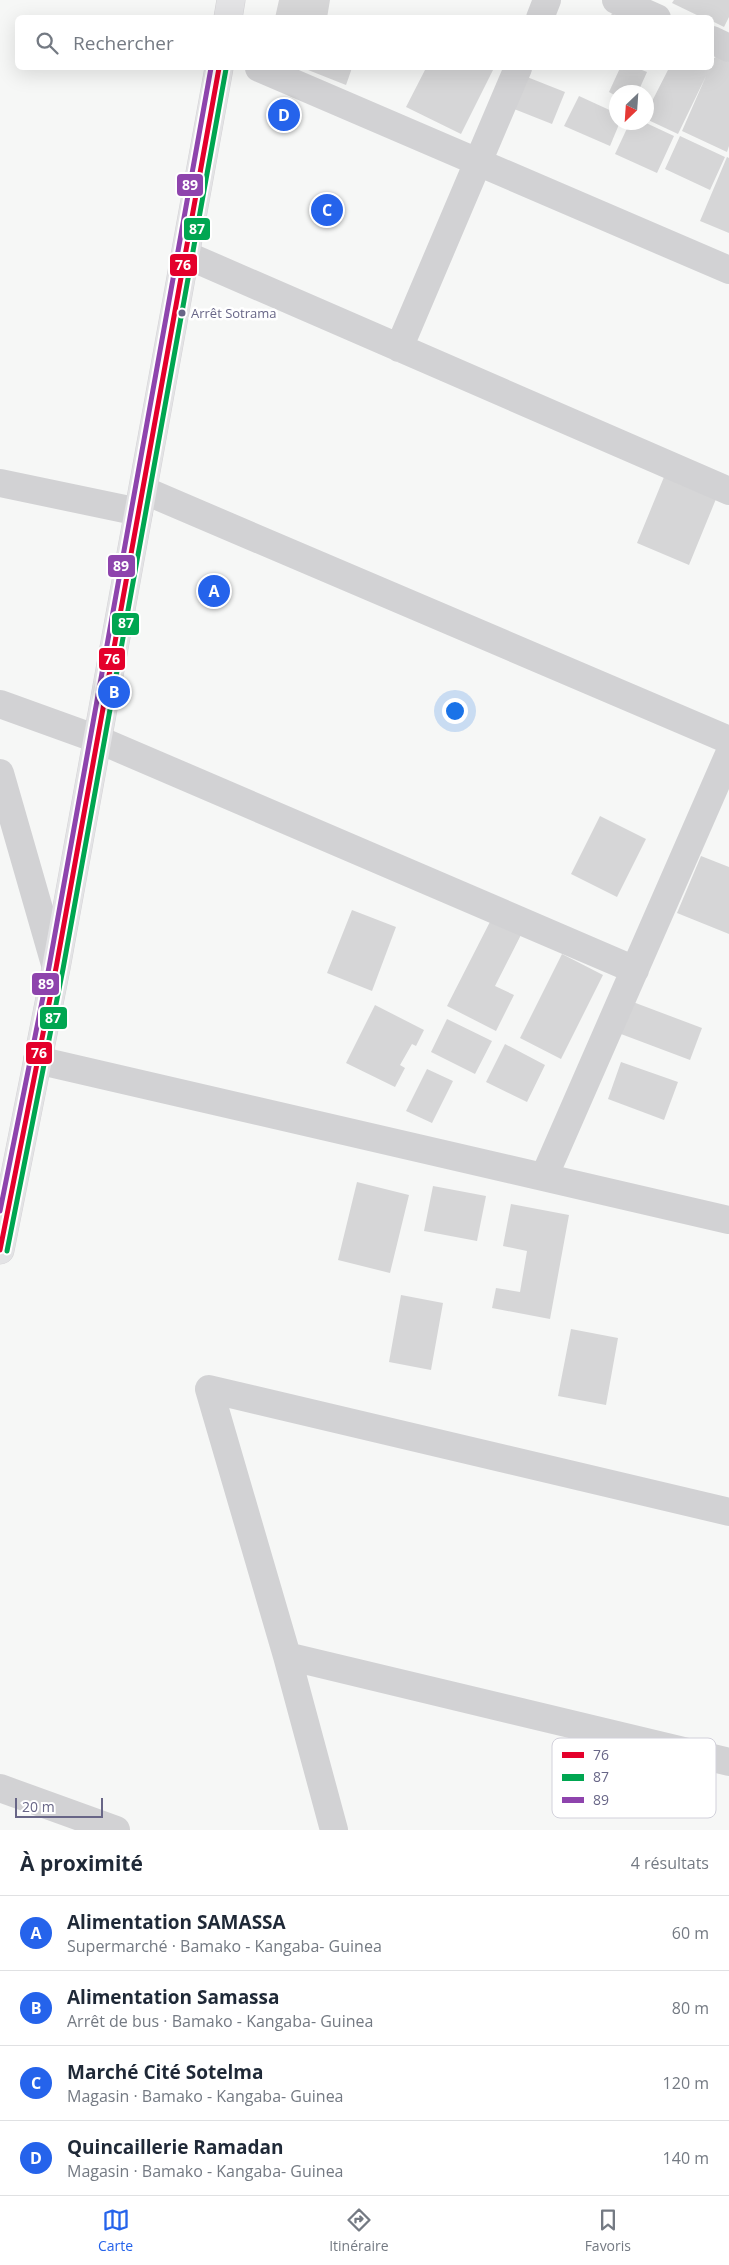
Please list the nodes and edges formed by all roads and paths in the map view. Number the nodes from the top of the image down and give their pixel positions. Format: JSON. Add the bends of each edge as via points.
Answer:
{"nodes":[{"id":1,"x":231,"y":0,"type":"edge"},
{"id":2,"x":547,"y":0,"type":"edge"},
{"id":3,"x":616,"y":0,"type":"edge"},
{"id":4,"x":228,"y":15,"type":"edge"},
{"id":5,"x":541,"y":15,"type":"edge"},
{"id":6,"x":650,"y":15,"type":"edge"},
{"id":7,"x":714,"y":41,"type":"edge"},
{"id":8,"x":729,"y":48,"type":"edge"},
{"id":9,"x":219,"y":70,"type":"edge"},
{"id":10,"x":264,"y":70,"type":"edge"},
{"id":11,"x":517,"y":70,"type":"edge"},
{"id":12,"x":478,"y":162,"type":"junction"},
{"id":13,"x":186,"y":255,"type":"junction"},
{"id":14,"x":729,"y":270,"type":"edge"},
{"id":15,"x":400,"y":348,"type":"junction"},
{"id":16,"x":0,"y":483,"type":"edge"},
{"id":17,"x":729,"y":491,"type":"edge"},
{"id":18,"x":141,"y":501,"type":"junction"},
{"id":19,"x":0,"y":704,"type":"edge"},
{"id":20,"x":97,"y":739,"type":"junction"},
{"id":21,"x":729,"y":740,"type":"edge"},
{"id":22,"x":729,"y":754,"type":"edge"},
{"id":23,"x":0,"y":773,"type":"edge"},
{"id":24,"x":56,"y":968,"type":"junction"},
{"id":25,"x":635,"y":970,"type":"junction"},
{"id":26,"x":38,"y":1060,"type":"junction"},
{"id":27,"x":544,"y":1178,"type":"junction"},
{"id":28,"x":729,"y":1220,"type":"edge"},
{"id":29,"x":0,"y":1250,"type":"edge"},
{"id":30,"x":729,"y":1512,"type":"edge"},
{"id":31,"x":287,"y":1656,"type":"junction"},
{"id":32,"x":629,"y":1738,"type":"edge"},
{"id":33,"x":716,"y":1759,"type":"edge"},
{"id":34,"x":729,"y":1762,"type":"edge"},
{"id":35,"x":0,"y":1788,"type":"edge"},
{"id":36,"x":116,"y":1830,"type":"edge"},
{"id":37,"x":334,"y":1830,"type":"edge"}],
"edges":[{"from":1,"to":4,"type":"main road"},
{"from":2,"to":5,"type":"street"},
{"from":3,"to":6,"type":"street"},
{"from":7,"to":8,"type":"street"},
{"from":9,"to":13,"type":"main road"},
{"from":10,"to":12,"type":"street"},
{"from":11,"to":12,"type":"street"},
{"from":12,"to":14,"type":"street"},
{"from":12,"to":15,"type":"street"},
{"from":13,"to":15,"type":"street"},
{"from":13,"to":18,"type":"main road"},
{"from":15,"to":17,"type":"street"},
{"from":16,"to":18,"type":"street"},
{"from":18,"to":20,"type":"main road"},
{"from":18,"to":21,"type":"street"},
{"from":19,"to":20,"type":"street"},
{"from":20,"to":24,"type":"main road"},
{"from":20,"to":25,"type":"street"},
{"from":22,"to":25,"type":"street"},
{"from":23,"to":24,"type":"street"},
{"from":24,"to":26,"type":"main road"},
{"from":25,"to":27,"type":"street"},
{"from":26,"to":27,"type":"street"},
{"from":26,"to":29,"type":"main road"},
{"from":27,"to":28,"type":"street"},
{"from":30,"to":31,"type":"street","via":[[209,1388]]},
{"from":31,"to":32,"type":"street"},
{"from":31,"to":37,"type":"street"},
{"from":33,"to":34,"type":"street"},
{"from":35,"to":36,"type":"street"}]}
